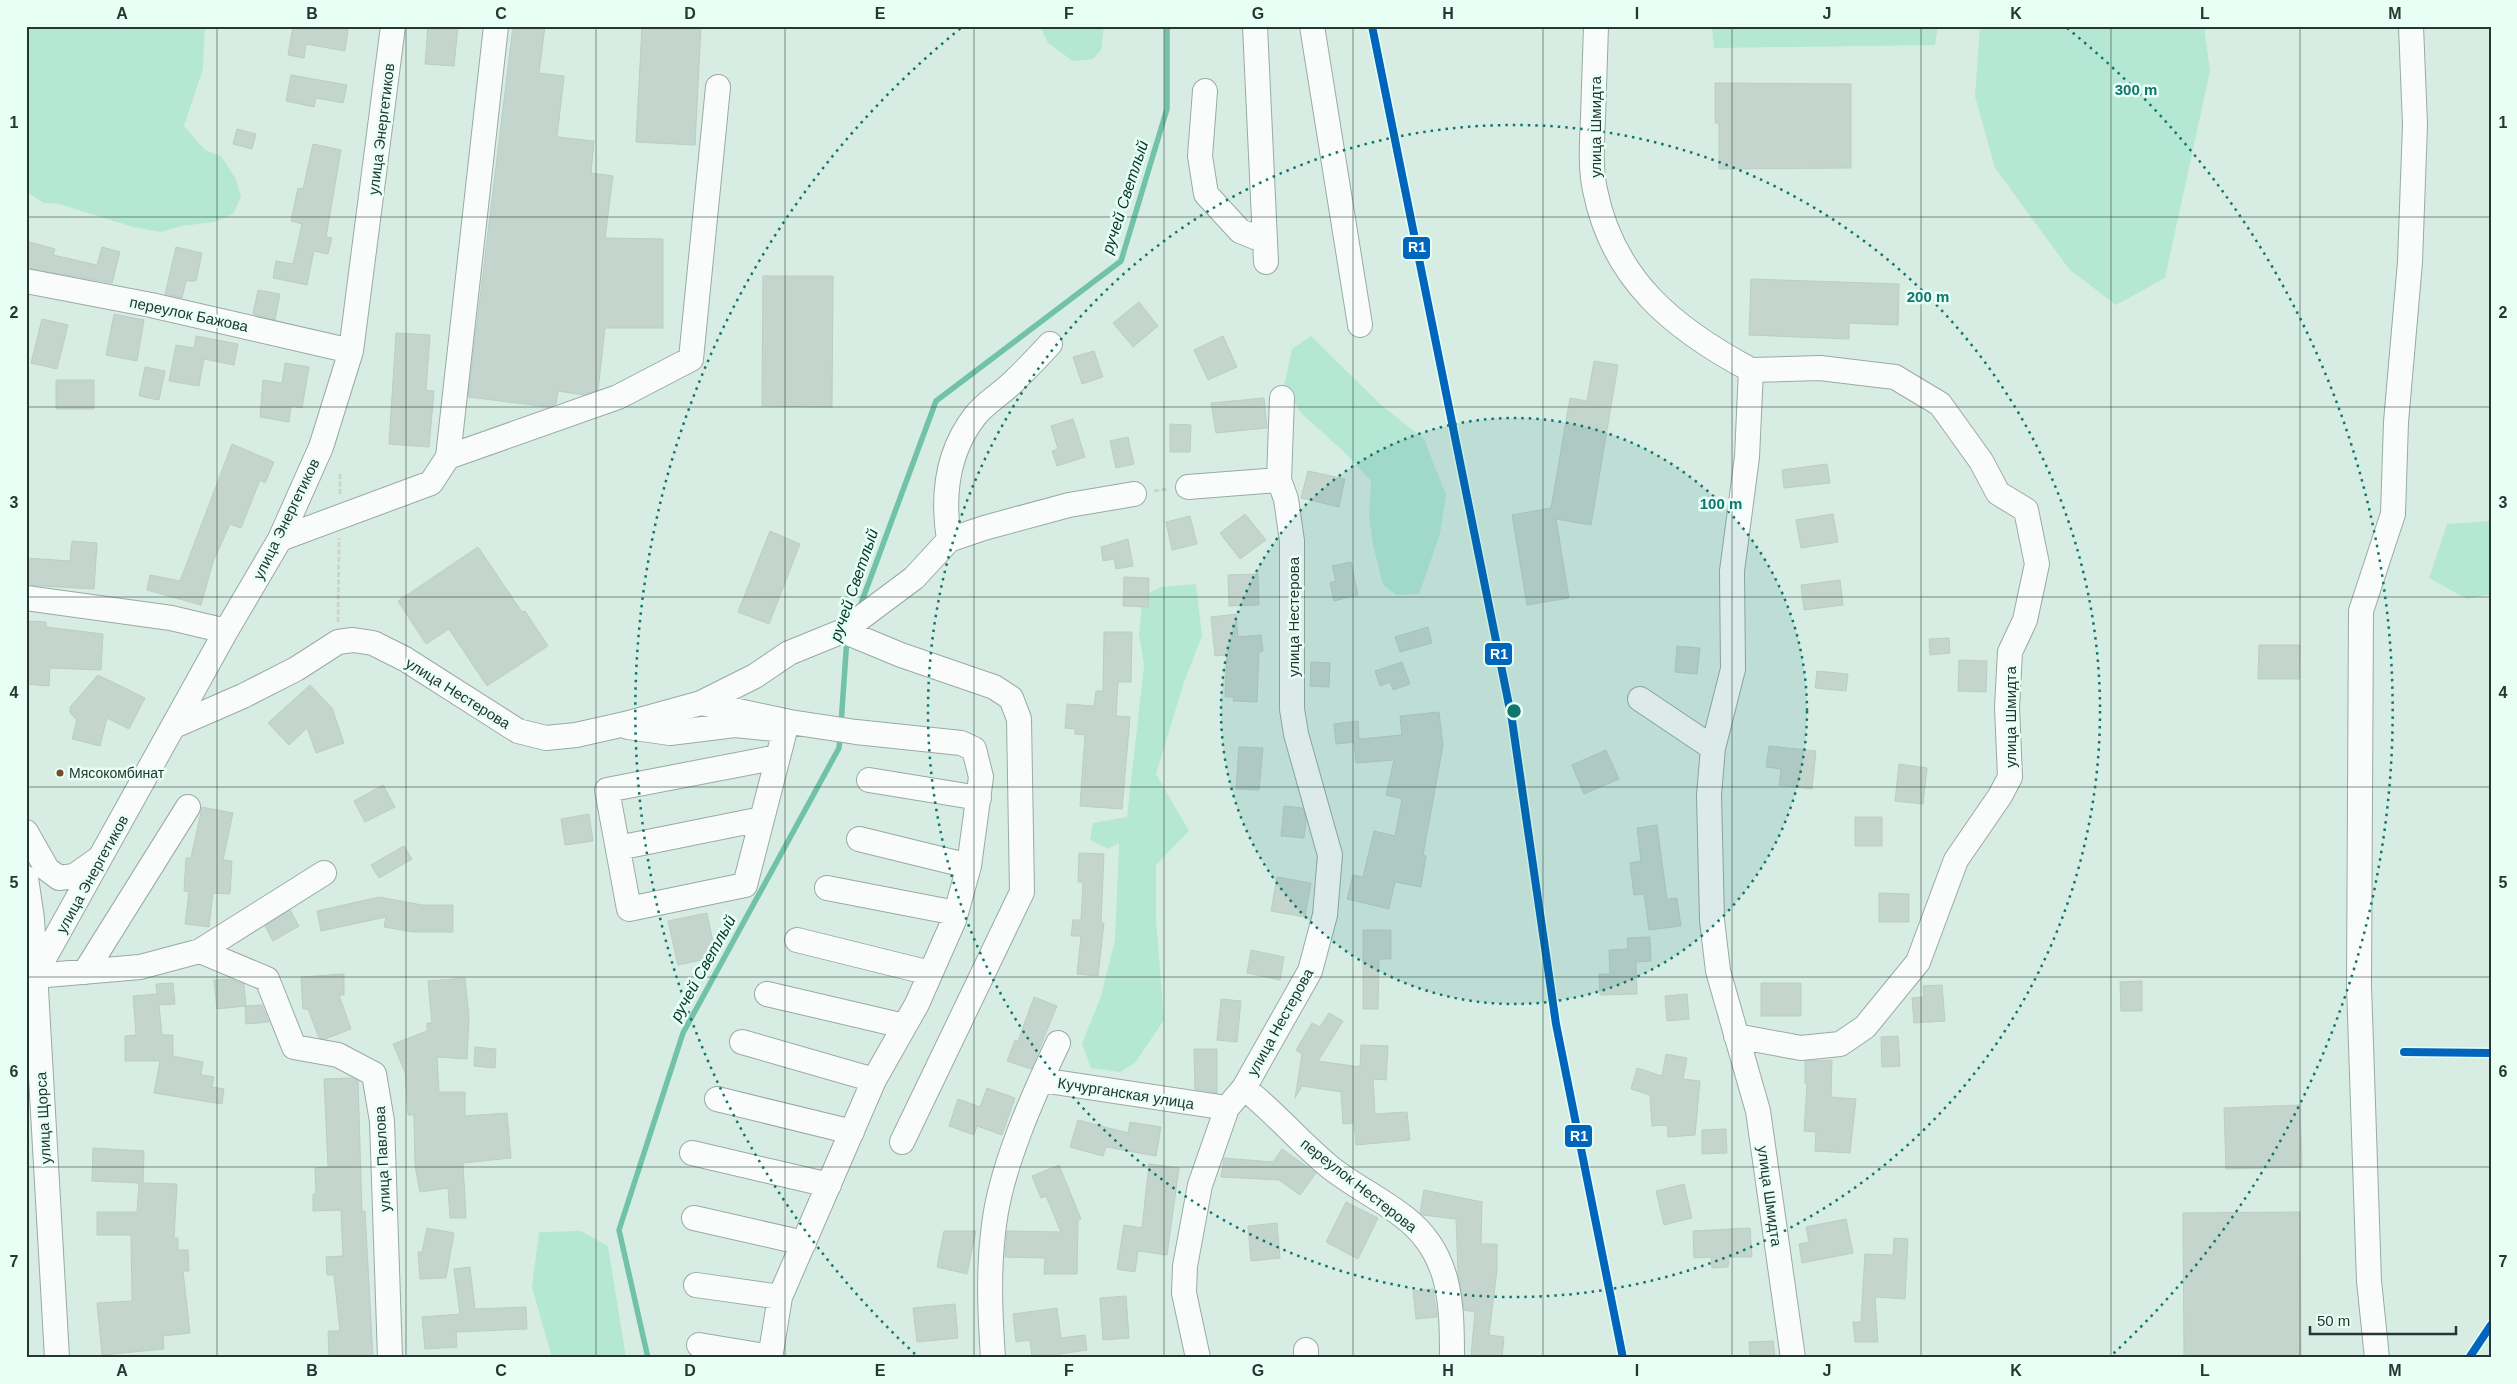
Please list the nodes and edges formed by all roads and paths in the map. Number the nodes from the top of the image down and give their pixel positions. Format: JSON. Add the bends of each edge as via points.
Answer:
{"nodes":[{"id":1,"x":393,"y":26,"type":"edge"},
{"id":2,"x":496,"y":26,"type":"edge"},
{"id":3,"x":1255,"y":26,"type":"edge"},
{"id":4,"x":1312,"y":26,"type":"edge"},
{"id":5,"x":1596,"y":26,"type":"edge"},
{"id":6,"x":2411,"y":26,"type":"edge"},
{"id":7,"x":718,"y":87,"type":"dead end"},
{"id":8,"x":1205,"y":91,"type":"dead end"},
{"id":9,"x":26,"y":281,"type":"edge"},
{"id":10,"x":1360,"y":325,"type":"dead end"},
{"id":11,"x":1050,"y":344,"type":"dead end"},
{"id":12,"x":351,"y":351,"type":"junction"},
{"id":13,"x":1752,"y":370,"type":"junction"},
{"id":14,"x":1282,"y":398,"type":"dead end"},
{"id":15,"x":448,"y":456,"type":"junction"},
{"id":16,"x":340,"y":472,"type":"dead end"},
{"id":17,"x":1188,"y":487,"type":"joint"},
{"id":18,"x":1283,"y":489,"type":"junction"},
{"id":19,"x":1134,"y":494,"type":"joint"},
{"id":20,"x":339,"y":517,"type":"junction"},
{"id":21,"x":280,"y":539,"type":"junction"},
{"id":22,"x":948,"y":540,"type":"junction"},
{"id":23,"x":26,"y":598,"type":"edge"},
{"id":24,"x":226,"y":630,"type":"junction"},
{"id":25,"x":848,"y":633,"type":"junction"},
{"id":26,"x":338,"y":642,"type":"junction"},
{"id":27,"x":1640,"y":699,"type":"dead end"},
{"id":28,"x":701,"y":702,"type":"junction"},
{"id":29,"x":618,"y":725,"type":"junction"},
{"id":30,"x":174,"y":726,"type":"junction"},
{"id":31,"x":1713,"y":748,"type":"junction"},
{"id":32,"x":778,"y":757,"type":"junction"},
{"id":33,"x":869,"y":780,"type":"dead end"},
{"id":34,"x":979,"y":798,"type":"junction"},
{"id":35,"x":188,"y":807,"type":"dead end"},
{"id":36,"x":762,"y":819,"type":"junction"},
{"id":37,"x":26,"y":832,"type":"edge"},
{"id":38,"x":859,"y":839,"type":"dead end"},
{"id":39,"x":618,"y":848,"type":"junction"},
{"id":40,"x":102,"y":855,"type":"junction"},
{"id":41,"x":969,"y":866,"type":"junction"},
{"id":42,"x":324,"y":873,"type":"dead end"},
{"id":43,"x":26,"y":878,"type":"edge"},
{"id":44,"x":827,"y":888,"type":"dead end"},
{"id":45,"x":956,"y":913,"type":"junction"},
{"id":46,"x":29,"y":919,"type":"edge"},
{"id":47,"x":797,"y":940,"type":"dead end"},
{"id":48,"x":200,"y":951,"type":"junction"},
{"id":49,"x":85,"y":972,"type":"junction"},
{"id":50,"x":930,"y":973,"type":"junction"},
{"id":51,"x":31,"y":983,"type":"edge"},
{"id":52,"x":768,"y":994,"type":"dead end"},
{"id":53,"x":904,"y":1026,"type":"junction"},
{"id":54,"x":1736,"y":1036,"type":"junction"},
{"id":55,"x":742,"y":1042,"type":"dead end"},
{"id":56,"x":1058,"y":1043,"type":"dead end"},
{"id":57,"x":874,"y":1080,"type":"junction"},
{"id":58,"x":1041,"y":1080,"type":"junction"},
{"id":59,"x":1244,"y":1088,"type":"junction"},
{"id":60,"x":717,"y":1099,"type":"dead end"},
{"id":61,"x":1227,"y":1108,"type":"junction"},
{"id":62,"x":852,"y":1132,"type":"junction"},
{"id":63,"x":902,"y":1142,"type":"dead end"},
{"id":64,"x":692,"y":1152,"type":"dead end"},
{"id":65,"x":829,"y":1185,"type":"junction"},
{"id":66,"x":694,"y":1218,"type":"dead end"},
{"id":67,"x":804,"y":1243,"type":"junction"},
{"id":68,"x":696,"y":1286,"type":"dead end"},
{"id":69,"x":780,"y":1297,"type":"junction"},
{"id":70,"x":699,"y":1345,"type":"dead end"},
{"id":71,"x":770,"y":1357,"type":"edge"},
{"id":72,"x":57,"y":1358,"type":"edge"},
{"id":73,"x":390,"y":1358,"type":"edge"},
{"id":74,"x":993,"y":1358,"type":"edge"},
{"id":75,"x":1198,"y":1358,"type":"edge"},
{"id":76,"x":1452,"y":1358,"type":"edge"},
{"id":77,"x":1793,"y":1358,"type":"edge"},
{"id":78,"x":2377,"y":1358,"type":"edge"}],
"edges":[{"from":1,"to":12,"type":"street","name":"улица Энергетиков"},
{"from":2,"to":15,"type":"street"},
{"from":3,"to":8,"type":"street","via":[[1265,252],[1240,231],[1206,194],[1200,156]]},
{"from":4,"to":10,"type":"street"},
{"from":5,"to":13,"type":"street","name":"улица Шмидта","via":[[1592,143],[1595,190],[1609,233],[1627,270],[1652,302],[1683,329]]},
{"from":6,"to":78,"type":"street","via":[[2415,126],[2410,262],[2396,422],[2393,514],[2361,611],[2359,986],[2369,1281]]},
{"from":7,"to":15,"type":"street","via":[[691,359],[618,397]]},
{"from":9,"to":12,"type":"street","name":"переулок Бажова","via":[[151,305]]},
{"from":11,"to":22,"type":"street","via":[[976,415],[955,447],[948,475],[945,516]]},
{"from":12,"to":21,"type":"street","name":"улица Энергетиков","via":[[321,447]]},
{"from":13,"to":31,"type":"street","name":"улица Шмидта","via":[[1746,457],[1732,571],[1733,669]]},
{"from":13,"to":54,"type":"street","name":"улица Шмидта","via":[[1820,368],[1895,377],[1940,404],[1981,461],[1998,493],[2026,510],[2037,564],[2025,620],[2010,652],[2007,707],[2010,778],[1956,860],[1918,962],[1865,1027],[1840,1044],[1801,1048]]},
{"from":14,"to":18,"type":"street","name":"улица Нестерова"},
{"from":15,"to":20,"type":"street","via":[[431,483]]},
{"from":16,"to":20,"type":"path"},
{"from":17,"to":18,"type":"street"},
{"from":17,"to":19,"type":"path"},
{"from":18,"to":59,"type":"street","name":"улица Нестерова","via":[[1292,541],[1292,709],[1330,855],[1329,880],[1319,942],[1310,971]]},
{"from":19,"to":22,"type":"street","via":[[1070,505]]},
{"from":20,"to":21,"type":"street"},
{"from":20,"to":26,"type":"path"},
{"from":21,"to":24,"type":"street","name":"улица Энергетиков"},
{"from":22,"to":25,"type":"street","name":"улица Нестерова","via":[[914,578]]},
{"from":23,"to":24,"type":"street","via":[[171,618]]},
{"from":24,"to":30,"type":"street","name":"улица Энергетиков"},
{"from":25,"to":28,"type":"street","name":"улица Нестерова","via":[[789,653],[755,676]]},
{"from":25,"to":63,"type":"street","via":[[994,687],[1011,698],[1019,720],[1022,892]]},
{"from":26,"to":29,"type":"street","name":"улица Нестерова","via":[[373,643],[405,659],[518,731],[534,736],[557,737]]},
{"from":26,"to":30,"type":"street","via":[[243,696]]},
{"from":27,"to":31,"type":"street"},
{"from":28,"to":29,"type":"street","name":"улица Нестерова"},
{"from":28,"to":34,"type":"street","via":[[790,722],[961,743],[974,749],[981,777]]},
{"from":29,"to":32,"type":"street","via":[[670,734],[735,725],[785,730]]},
{"from":30,"to":40,"type":"street","name":"улица Энергетиков"},
{"from":31,"to":54,"type":"street","name":"улица Шмидта","via":[[1709,795],[1712,920],[1718,971]]},
{"from":32,"to":36,"type":"street"},
{"from":32,"to":39,"type":"street","via":[[607,790]]},
{"from":33,"to":34,"type":"street"},
{"from":34,"to":41,"type":"street"},
{"from":35,"to":49,"type":"street"},
{"from":36,"to":39,"type":"street"},
{"from":36,"to":39,"type":"street","via":[[745,885],[629,909]]},
{"from":37,"to":40,"type":"street","via":[[47,869],[59,878],[74,876]]},
{"from":38,"to":41,"type":"street"},
{"from":40,"to":51,"type":"street","name":"улица Энергетиков"},
{"from":41,"to":45,"type":"street"},
{"from":42,"to":48,"type":"street"},
{"from":43,"to":46,"type":"street","name":"улица Щорса"},
{"from":44,"to":45,"type":"street"},
{"from":45,"to":50,"type":"street"},
{"from":46,"to":51,"type":"street","name":"улица Щорса"},
{"from":47,"to":50,"type":"street"},
{"from":48,"to":49,"type":"street","via":[[140,968]]},
{"from":48,"to":73,"type":"street","name":"улица Павлова","via":[[267,978],[294,1047],[338,1055],[374,1074],[382,1121]]},
{"from":49,"to":51,"type":"street"},
{"from":50,"to":53,"type":"street"},
{"from":51,"to":72,"type":"street","name":"улица Щорса"},
{"from":52,"to":53,"type":"street"},
{"from":53,"to":57,"type":"street"},
{"from":54,"to":77,"type":"street","name":"улица Шмидта","via":[[1758,1111]]},
{"from":55,"to":57,"type":"street"},
{"from":56,"to":58,"type":"street"},
{"from":57,"to":62,"type":"street"},
{"from":58,"to":61,"type":"street","name":"Кучурганская улица"},
{"from":58,"to":74,"type":"street","name":"Кучурганская улица","via":[[1005,1176],[994,1224],[988,1285]]},
{"from":59,"to":61,"type":"street","name":"улица Нестерова"},
{"from":59,"to":76,"type":"street","name":"переулок Нестерова","via":[[1266,1105],[1307,1149],[1404,1217],[1426,1238],[1441,1262],[1449,1288]]},
{"from":60,"to":62,"type":"street"},
{"from":61,"to":75,"type":"street","name":"улица Нестерова","via":[[1200,1185],[1185,1266],[1184,1293]]},
{"from":62,"to":65,"type":"street"},
{"from":64,"to":65,"type":"street"},
{"from":65,"to":67,"type":"street"},
{"from":66,"to":67,"type":"street"},
{"from":67,"to":69,"type":"street"},
{"from":68,"to":69,"type":"street"},
{"from":69,"to":71,"type":"street"},
{"from":70,"to":71,"type":"street"}]}
